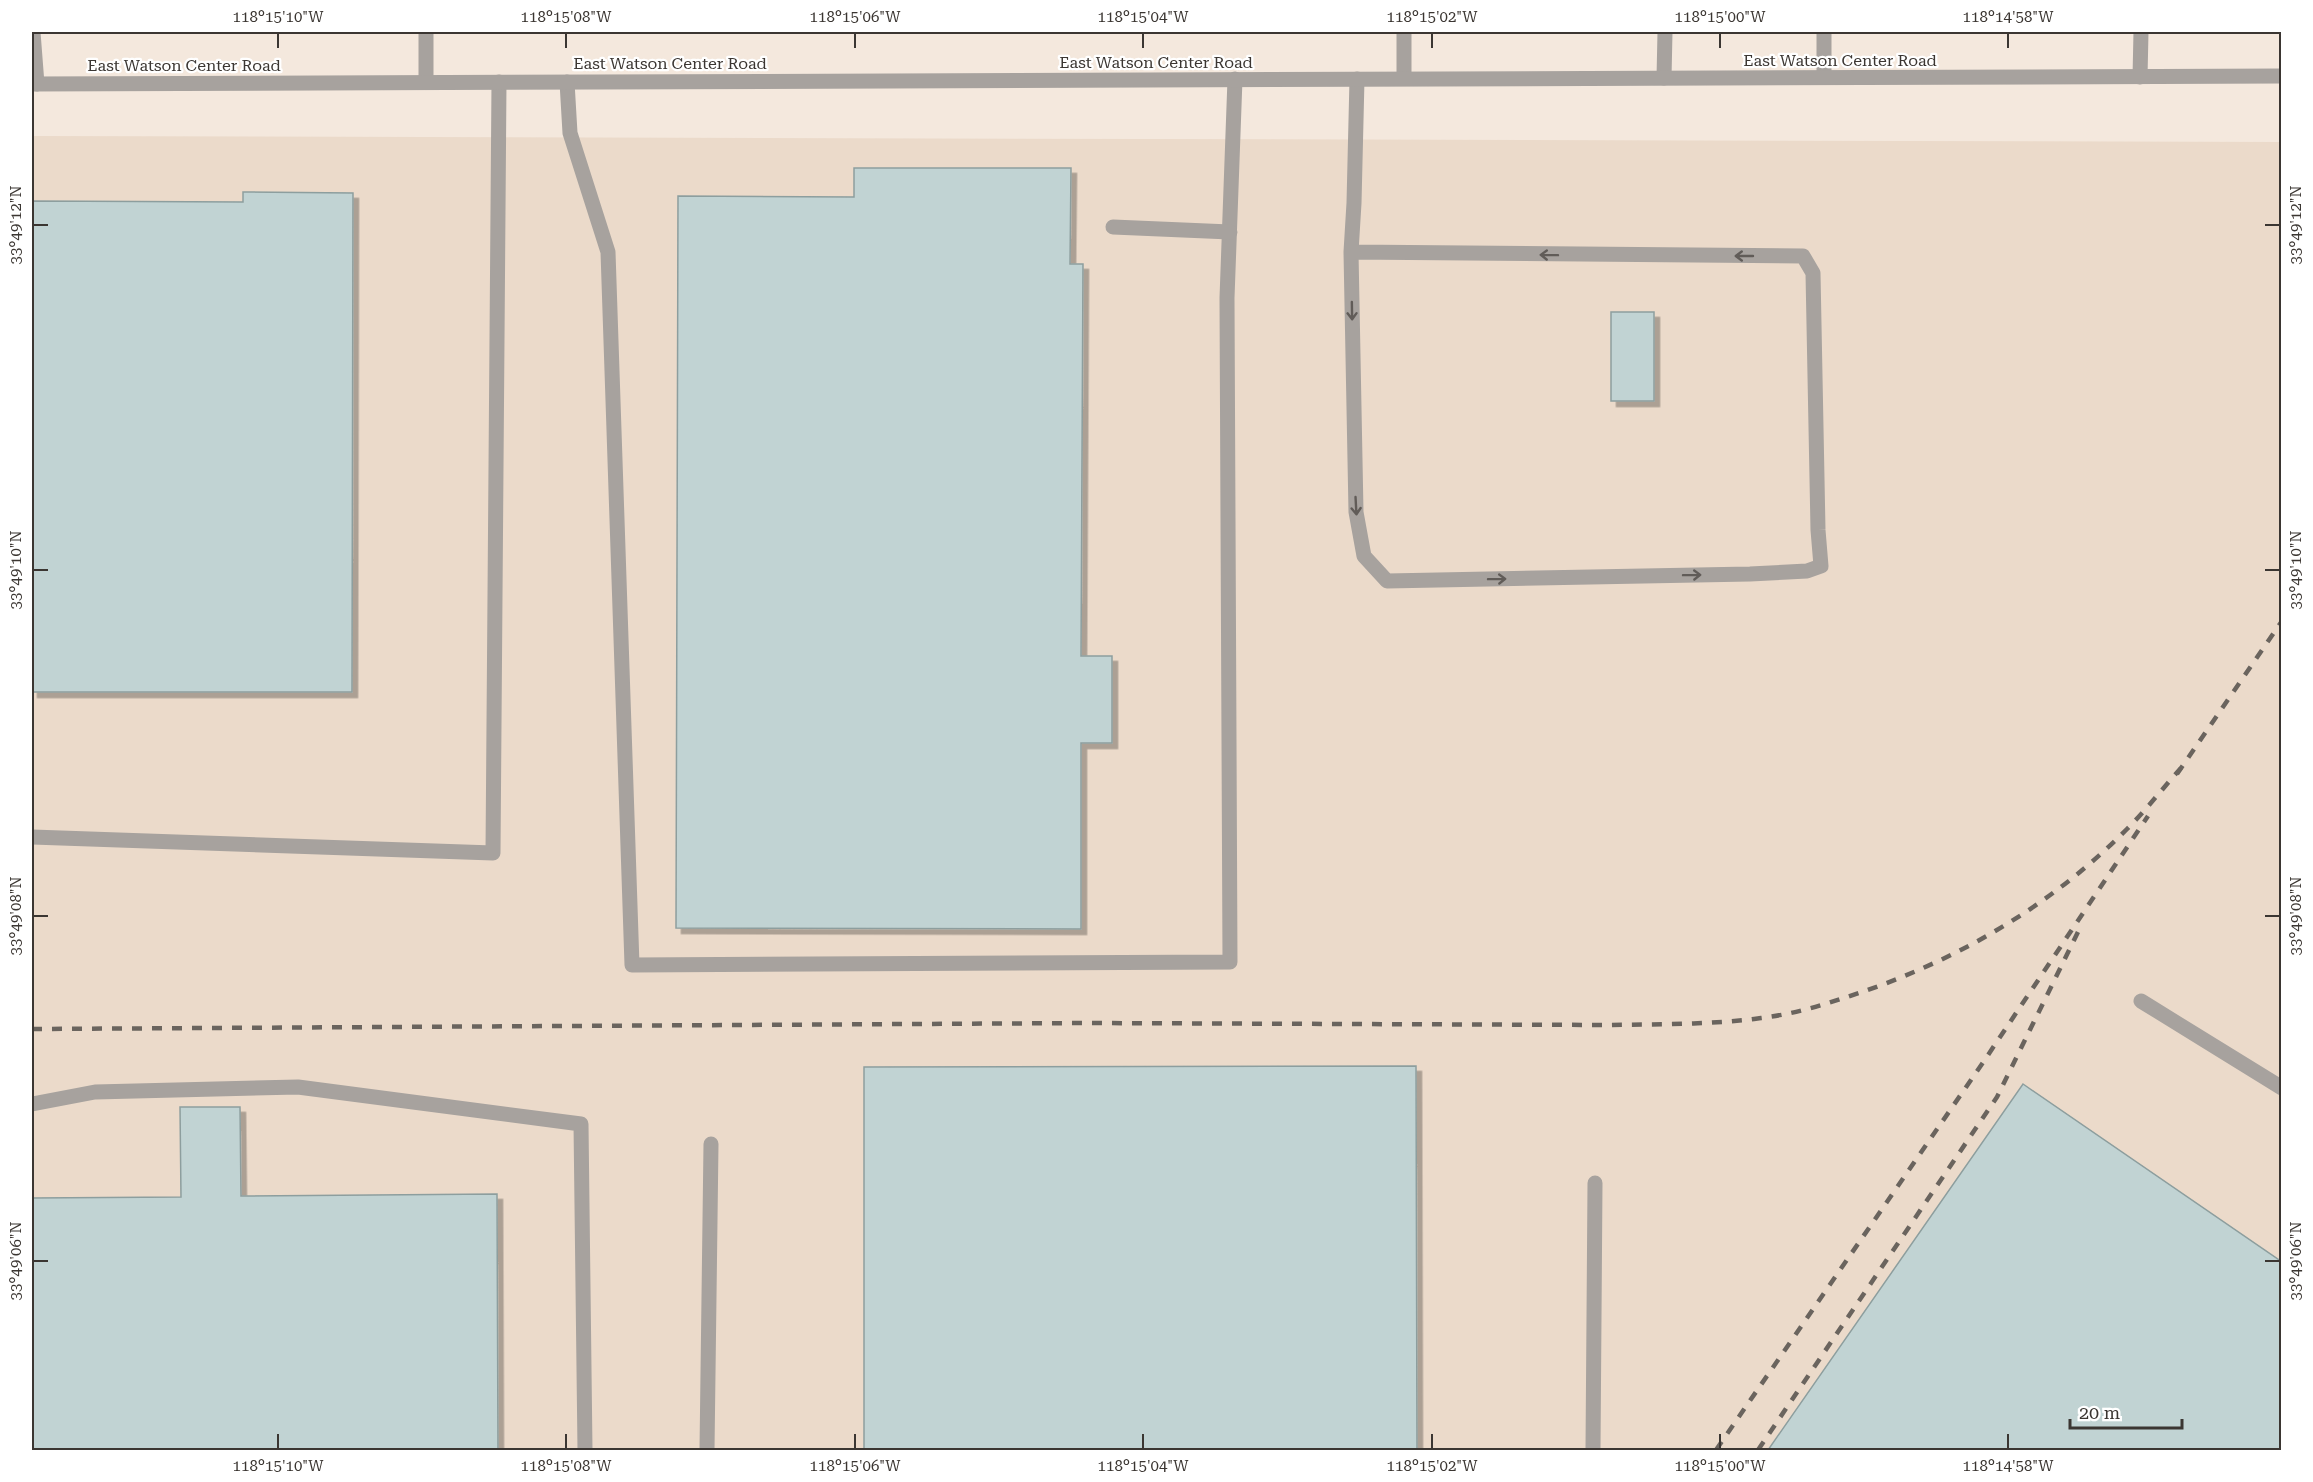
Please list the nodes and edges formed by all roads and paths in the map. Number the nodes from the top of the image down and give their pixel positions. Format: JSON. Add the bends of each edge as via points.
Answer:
{"nodes":[{"id":1,"x":33,"y":32,"type":"edge"},
{"id":2,"x":426,"y":32,"type":"edge"},
{"id":3,"x":1404,"y":32,"type":"edge"},
{"id":4,"x":1665,"y":32,"type":"edge"},
{"id":5,"x":1824,"y":32,"type":"edge"},
{"id":6,"x":2141,"y":32,"type":"edge"},
{"id":7,"x":2282,"y":76,"type":"edge"},
{"id":8,"x":1824,"y":77,"type":"junction"},
{"id":9,"x":2140,"y":77,"type":"junction"},
{"id":10,"x":1404,"y":78,"type":"junction"},
{"id":11,"x":1664,"y":78,"type":"junction"},
{"id":12,"x":1235,"y":79,"type":"junction"},
{"id":13,"x":1357,"y":79,"type":"junction"},
{"id":14,"x":426,"y":82,"type":"junction"},
{"id":15,"x":499,"y":82,"type":"junction"},
{"id":16,"x":567,"y":82,"type":"junction"},
{"id":17,"x":34,"y":84,"type":"edge"},
{"id":18,"x":1113,"y":227,"type":"dead end"},
{"id":19,"x":1230,"y":232,"type":"junction"},
{"id":20,"x":1351,"y":252,"type":"junction"},
{"id":21,"x":32,"y":837,"type":"edge"},
{"id":22,"x":2141,"y":1001,"type":"dead end"},
{"id":23,"x":2282,"y":1088,"type":"edge"},
{"id":24,"x":32,"y":1104,"type":"edge"},
{"id":25,"x":711,"y":1144,"type":"dead end"},
{"id":26,"x":1595,"y":1183,"type":"dead end"},
{"id":27,"x":585,"y":1450,"type":"edge"},
{"id":28,"x":707,"y":1450,"type":"edge"},
{"id":29,"x":1593,"y":1450,"type":"edge"}],
"edges":[{"from":1,"to":17,"type":"street"},
{"from":2,"to":14,"type":"street"},
{"from":3,"to":10,"type":"street"},
{"from":4,"to":11,"type":"street"},
{"from":5,"to":8,"type":"street"},
{"from":6,"to":9,"type":"street"},
{"from":7,"to":9,"type":"street","name":"East Watson Center Road"},
{"from":8,"to":9,"type":"street","name":"East Watson Center Road"},
{"from":8,"to":11,"type":"street","name":"East Watson Center Road"},
{"from":10,"to":11,"type":"street","name":"East Watson Center Road"},
{"from":10,"to":13,"type":"street","name":"East Watson Center Road"},
{"from":12,"to":13,"type":"street","name":"East Watson Center Road"},
{"from":12,"to":16,"type":"street","name":"East Watson Center Road"},
{"from":12,"to":19,"type":"street"},
{"from":13,"to":20,"type":"street"},
{"from":14,"to":15,"type":"street","name":"East Watson Center Road"},
{"from":14,"to":17,"type":"street","name":"East Watson Center Road"},
{"from":15,"to":16,"type":"street","name":"East Watson Center Road"},
{"from":15,"to":21,"type":"street","via":[[493,853]]},
{"from":16,"to":19,"type":"street","via":[[570,133],[608,252],[632,965],[1230,962]]},
{"from":18,"to":19,"type":"street"},
{"from":20,"to":20,"type":"street","one_way":true,"via":[[1356,512],[1364,556],[1387,580],[1750,574],[1807,571],[1821,566],[1813,273],[1803,256]]},
{"from":22,"to":23,"type":"street"},
{"from":24,"to":27,"type":"street","via":[[95,1092],[298,1087],[581,1124]]},
{"from":25,"to":28,"type":"street"},
{"from":26,"to":29,"type":"street"}]}
